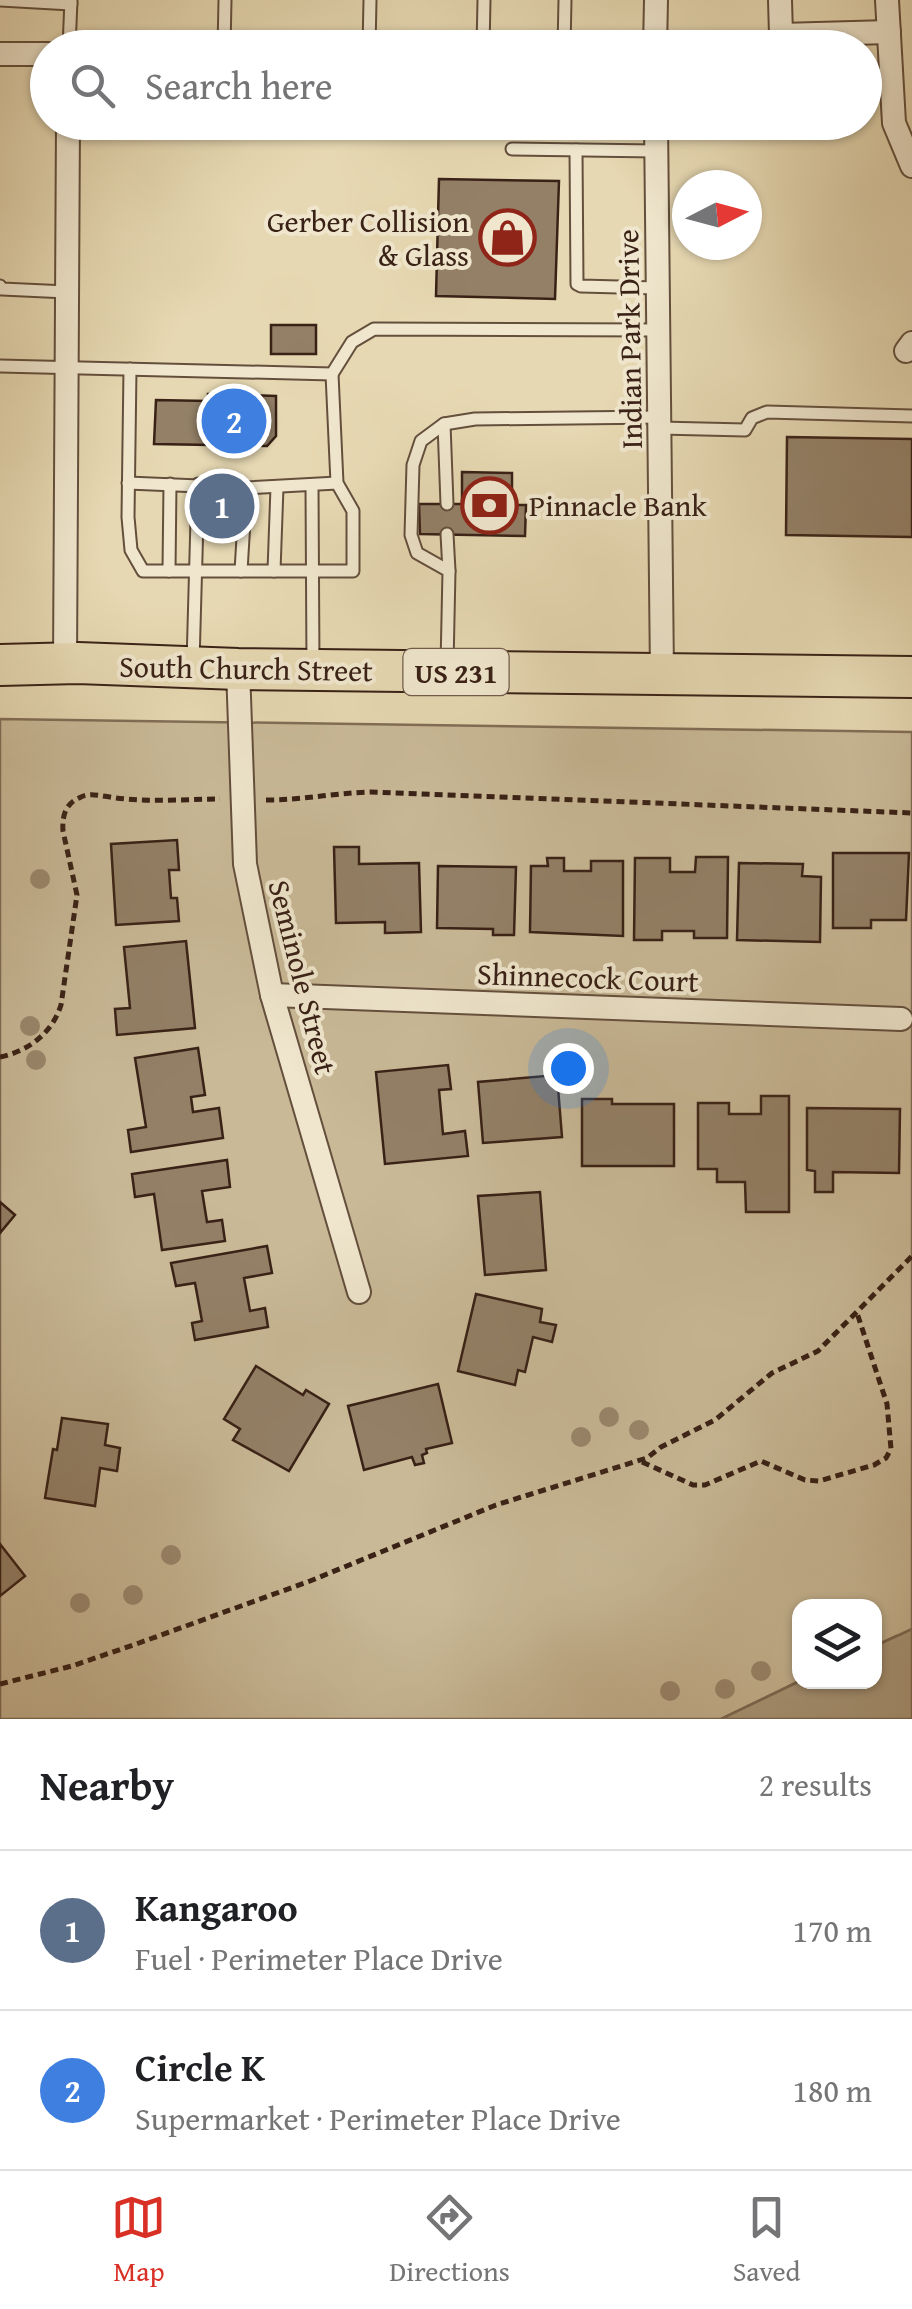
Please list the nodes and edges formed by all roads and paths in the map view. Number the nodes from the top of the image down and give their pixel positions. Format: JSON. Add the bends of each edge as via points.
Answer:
{"nodes":[{"id":1,"x":0,"y":0,"type":"edge"},
{"id":2,"x":225,"y":0,"type":"edge"},
{"id":3,"x":370,"y":0,"type":"edge"},
{"id":4,"x":484,"y":0,"type":"edge"},
{"id":5,"x":565,"y":0,"type":"edge"},
{"id":6,"x":656,"y":0,"type":"edge"},
{"id":7,"x":780,"y":0,"type":"edge"},
{"id":8,"x":887,"y":0,"type":"edge"},
{"id":9,"x":71,"y":2,"type":"edge"},
{"id":10,"x":70,"y":30,"type":"edge"},
{"id":11,"x":224,"y":30,"type":"edge"},
{"id":12,"x":369,"y":30,"type":"edge"},
{"id":13,"x":483,"y":30,"type":"edge"},
{"id":14,"x":564,"y":30,"type":"edge"},
{"id":15,"x":655,"y":30,"type":"edge"},
{"id":16,"x":781,"y":30,"type":"edge"},
{"id":17,"x":882,"y":32,"type":"edge"},
{"id":18,"x":889,"y":32,"type":"junction"},
{"id":19,"x":0,"y":54,"type":"edge"},
{"id":20,"x":30,"y":54,"type":"edge"},
{"id":21,"x":68,"y":140,"type":"edge"},
{"id":22,"x":656,"y":140,"type":"edge"},
{"id":23,"x":512,"y":149,"type":"dead end"},
{"id":24,"x":576,"y":150,"type":"junction"},
{"id":25,"x":656,"y":151,"type":"junction"},
{"id":26,"x":912,"y":166,"type":"edge"},
{"id":27,"x":0,"y":286,"type":"edge"},
{"id":28,"x":657,"y":288,"type":"junction"},
{"id":29,"x":67,"y":292,"type":"junction"},
{"id":30,"x":658,"y":330,"type":"junction"},
{"id":31,"x":0,"y":366,"type":"edge"},
{"id":32,"x":66,"y":368,"type":"junction"},
{"id":33,"x":130,"y":369,"type":"junction"},
{"id":34,"x":332,"y":374,"type":"junction"},
{"id":35,"x":912,"y":416,"type":"edge"},
{"id":36,"x":660,"y":423,"type":"junction"},
{"id":37,"x":444,"y":424,"type":"junction"},
{"id":38,"x":128,"y":483,"type":"junction"},
{"id":39,"x":337,"y":483,"type":"junction"},
{"id":40,"x":170,"y":484,"type":"junction"},
{"id":41,"x":198,"y":484,"type":"junction"},
{"id":42,"x":312,"y":486,"type":"junction"},
{"id":43,"x":277,"y":487,"type":"junction"},
{"id":44,"x":246,"y":488,"type":"junction"},
{"id":45,"x":447,"y":504,"type":"dead end"},
{"id":46,"x":448,"y":534,"type":"dead end"},
{"id":47,"x":169,"y":571,"type":"junction"},
{"id":48,"x":194,"y":571,"type":"junction"},
{"id":49,"x":241,"y":571,"type":"junction"},
{"id":50,"x":274,"y":571,"type":"junction"},
{"id":51,"x":312,"y":571,"type":"junction"},
{"id":52,"x":449,"y":571,"type":"junction"},
{"id":53,"x":64,"y":664,"type":"junction"},
{"id":54,"x":0,"y":666,"type":"edge"},
{"id":55,"x":192,"y":667,"type":"junction"},
{"id":56,"x":238,"y":669,"type":"junction"},
{"id":57,"x":313,"y":670,"type":"junction"},
{"id":58,"x":447,"y":672,"type":"junction"},
{"id":59,"x":662,"y":674,"type":"junction"},
{"id":60,"x":912,"y":677,"type":"edge"},
{"id":61,"x":241,"y":799,"type":"junction"},
{"id":62,"x":912,"y":813,"type":"edge"},
{"id":63,"x":272,"y":994,"type":"junction"},
{"id":64,"x":901,"y":1019,"type":"dead end"},
{"id":65,"x":0,"y":1057,"type":"edge"},
{"id":66,"x":912,"y":1256,"type":"edge"},
{"id":67,"x":359,"y":1292,"type":"dead end"},
{"id":68,"x":857,"y":1313,"type":"junction"},
{"id":69,"x":639,"y":1461,"type":"junction"},
{"id":70,"x":0,"y":1684,"type":"edge"}],
"edges":[{"from":1,"to":9,"type":"lane"},
{"from":2,"to":11,"type":"lane"},
{"from":3,"to":12,"type":"lane"},
{"from":4,"to":13,"type":"lane"},
{"from":5,"to":14,"type":"lane"},
{"from":6,"to":15,"type":"street"},
{"from":7,"to":16,"type":"street"},
{"from":8,"to":18,"type":"street"},
{"from":9,"to":10,"type":"lane"},
{"from":17,"to":18,"type":"street"},
{"from":18,"to":26,"type":"street","via":[[894,123]]},
{"from":19,"to":20,"type":"street"},
{"from":21,"to":29,"type":"street"},
{"from":22,"to":25,"type":"street","name":"Indian Park Drive"},
{"from":23,"to":24,"type":"lane"},
{"from":24,"to":25,"type":"lane"},
{"from":24,"to":28,"type":"lane","via":[[577,284]]},
{"from":25,"to":28,"type":"street","name":"Indian Park Drive"},
{"from":27,"to":29,"type":"lane"},
{"from":28,"to":30,"type":"street","name":"Indian Park Drive"},
{"from":29,"to":32,"type":"street"},
{"from":30,"to":34,"type":"lane","via":[[374,329],[352,342]]},
{"from":30,"to":36,"type":"street","name":"Indian Park Drive"},
{"from":31,"to":32,"type":"lane"},
{"from":32,"to":33,"type":"lane"},
{"from":32,"to":53,"type":"street"},
{"from":33,"to":34,"type":"lane"},
{"from":33,"to":38,"type":"lane"},
{"from":34,"to":39,"type":"lane"},
{"from":35,"to":36,"type":"lane","via":[[766,412],[745,430]]},
{"from":36,"to":37,"type":"lane"},
{"from":36,"to":59,"type":"street","name":"Indian Park Drive"},
{"from":37,"to":45,"type":"lane"},
{"from":37,"to":52,"type":"lane","via":[[421,442],[413,466],[411,535],[417,553]]},
{"from":38,"to":40,"type":"lane"},
{"from":38,"to":47,"type":"lane","via":[[130,550],[143,572]]},
{"from":39,"to":42,"type":"lane"},
{"from":39,"to":51,"type":"lane","via":[[353,512],[354,571]]},
{"from":40,"to":41,"type":"lane"},
{"from":40,"to":47,"type":"lane"},
{"from":41,"to":44,"type":"lane"},
{"from":41,"to":48,"type":"lane"},
{"from":42,"to":43,"type":"lane"},
{"from":42,"to":51,"type":"lane"},
{"from":43,"to":44,"type":"lane"},
{"from":43,"to":50,"type":"lane"},
{"from":44,"to":49,"type":"lane"},
{"from":46,"to":52,"type":"lane"},
{"from":47,"to":48,"type":"lane"},
{"from":48,"to":49,"type":"lane"},
{"from":48,"to":55,"type":"lane"},
{"from":49,"to":50,"type":"lane"},
{"from":50,"to":51,"type":"lane"},
{"from":51,"to":57,"type":"lane"},
{"from":52,"to":58,"type":"lane"},
{"from":53,"to":54,"type":"highway","name":"South Church Street","number":"US 231"},
{"from":53,"to":55,"type":"highway","name":"South Church Street","number":"US 231"},
{"from":55,"to":56,"type":"highway","name":"South Church Street","number":"US 231"},
{"from":56,"to":57,"type":"highway","name":"South Church Street","number":"US 231"},
{"from":56,"to":61,"type":"street","name":"Seminole Street"},
{"from":57,"to":58,"type":"highway","name":"South Church Street","number":"US 231"},
{"from":58,"to":59,"type":"highway","name":"South Church Street","number":"US 231"},
{"from":59,"to":60,"type":"highway","name":"South Church Street","number":"US 231"},
{"from":61,"to":62,"type":"path","via":[[370,792]]},
{"from":61,"to":63,"type":"street","name":"Seminole Street","via":[[244,864]]},
{"from":61,"to":65,"type":"path","via":[[84,795],[69,805],[62,831],[77,895],[61,1005],[39,1039]]},
{"from":63,"to":64,"type":"street","name":"Shinnecock Court"},
{"from":63,"to":67,"type":"street","name":"Seminole Street"},
{"from":66,"to":68,"type":"path"},
{"from":68,"to":69,"type":"path","via":[[818,1351],[772,1373],[715,1420]]},
{"from":68,"to":69,"type":"path","via":[[887,1404],[886,1458],[820,1481],[761,1461],[705,1485]]},
{"from":69,"to":70,"type":"path","via":[[496,1505],[105,1654]]}]}
